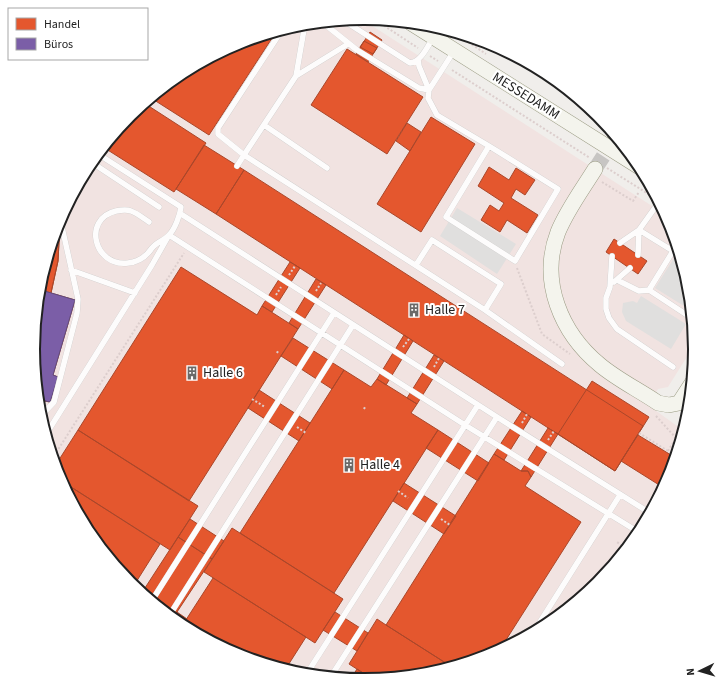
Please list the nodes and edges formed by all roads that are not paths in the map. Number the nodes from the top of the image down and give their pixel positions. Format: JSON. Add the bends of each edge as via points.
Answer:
{"nodes":[{"id":1,"x":352,"y":26,"type":"edge"},
{"id":2,"x":328,"y":27,"type":"edge"},
{"id":3,"x":423,"y":30,"type":"edge"},
{"id":4,"x":304,"y":31,"type":"edge"},
{"id":5,"x":278,"y":37,"type":"edge"},
{"id":6,"x":433,"y":37,"type":"junction"},
{"id":7,"x":348,"y":44,"type":"junction"},
{"id":8,"x":454,"y":50,"type":"junction"},
{"id":9,"x":418,"y":60,"type":"junction"},
{"id":10,"x":296,"y":76,"type":"junction"},
{"id":11,"x":429,"y":90,"type":"junction"},
{"id":12,"x":264,"y":125,"type":"junction"},
{"id":13,"x":488,"y":146,"type":"junction"},
{"id":14,"x":244,"y":155,"type":"junction"},
{"id":15,"x":103,"y":157,"type":"edge"},
{"id":16,"x":626,"y":159,"type":"edge"},
{"id":17,"x":97,"y":166,"type":"edge"},
{"id":18,"x":237,"y":166,"type":"dead end"},
{"id":19,"x":327,"y":168,"type":"dead end"},
{"id":20,"x":599,"y":170,"type":"tunnel mouth"},
{"id":21,"x":159,"y":207,"type":"dead end"},
{"id":22,"x":655,"y":207,"type":"edge"},
{"id":23,"x":181,"y":214,"type":"junction"},
{"id":24,"x":149,"y":222,"type":"dead end"},
{"id":25,"x":62,"y":229,"type":"edge"},
{"id":26,"x":639,"y":230,"type":"junction"},
{"id":27,"x":169,"y":235,"type":"junction"},
{"id":28,"x":620,"y":243,"type":"dead end"},
{"id":29,"x":673,"y":251,"type":"edge"},
{"id":30,"x":673,"y":251,"type":"edge"},
{"id":31,"x":638,"y":255,"type":"dead end"},
{"id":32,"x":612,"y":256,"type":"dead end"},
{"id":33,"x":416,"y":265,"type":"junction"},
{"id":34,"x":630,"y":268,"type":"dead end"},
{"id":35,"x":71,"y":270,"type":"junction"},
{"id":36,"x":617,"y":280,"type":"junction"},
{"id":37,"x":610,"y":287,"type":"junction"},
{"id":38,"x":649,"y":290,"type":"junction"},
{"id":39,"x":135,"y":293,"type":"junction"},
{"id":40,"x":485,"y":310,"type":"junction"},
{"id":41,"x":334,"y":313,"type":"junction"},
{"id":42,"x":687,"y":316,"type":"edge"},
{"id":43,"x":353,"y":325,"type":"junction"},
{"id":44,"x":322,"y":333,"type":"junction"},
{"id":45,"x":340,"y":345,"type":"junction"},
{"id":46,"x":562,"y":364,"type":"dead end"},
{"id":47,"x":673,"y":367,"type":"dead end"},
{"id":48,"x":686,"y":392,"type":"edge"},
{"id":49,"x":478,"y":405,"type":"junction"},
{"id":50,"x":46,"y":411,"type":"edge"},
{"id":51,"x":497,"y":417,"type":"junction"},
{"id":52,"x":464,"y":425,"type":"junction"},
{"id":53,"x":50,"y":428,"type":"edge"},
{"id":54,"x":484,"y":438,"type":"junction"},
{"id":55,"x":620,"y":495,"type":"junction"},
{"id":56,"x":645,"y":511,"type":"edge"},
{"id":57,"x":608,"y":514,"type":"junction"},
{"id":58,"x":634,"y":530,"type":"edge"},
{"id":59,"x":154,"y":597,"type":"edge"},
{"id":60,"x":172,"y":611,"type":"edge"},
{"id":61,"x":540,"y":622,"type":"edge"},
{"id":62,"x":310,"y":669,"type":"edge"},
{"id":63,"x":334,"y":672,"type":"edge"}],
"edges":[{"from":1,"to":9,"type":"lane","via":[[410,63]]},
{"from":2,"to":7,"type":"lane"},
{"from":3,"to":6,"type":"main road","name":"MESSEDAMM"},
{"from":4,"to":10,"type":"lane"},
{"from":5,"to":14,"type":"lane","via":[[218,128],[218,134]]},
{"from":6,"to":8,"type":"main road","name":"MESSEDAMM"},
{"from":6,"to":9,"type":"lane"},
{"from":7,"to":10,"type":"lane"},
{"from":7,"to":11,"type":"lane","via":[[418,88]]},
{"from":8,"to":11,"type":"lane"},
{"from":8,"to":16,"type":"main road","name":"MESSEDAMM"},
{"from":9,"to":11,"type":"lane"},
{"from":10,"to":12,"type":"lane"},
{"from":11,"to":13,"type":"lane","via":[[428,98],[437,115]]},
{"from":12,"to":14,"type":"lane"},
{"from":12,"to":19,"type":"lane"},
{"from":13,"to":13,"type":"lane","via":[[446,217],[515,261],[558,190]]},
{"from":14,"to":18,"type":"lane"},
{"from":14,"to":33,"type":"lane"},
{"from":15,"to":23,"type":"lane","via":[[182,207]]},
{"from":17,"to":21,"type":"lane"},
{"from":20,"to":48,"type":"main road","via":[[564,218],[554,246],[552,278],[560,314],[568,330],[592,359],[658,403],[679,403]]},
{"from":22,"to":26,"type":"lane"},
{"from":23,"to":27,"type":"lane"},
{"from":23,"to":41,"type":"lane"},
{"from":24,"to":27,"type":"lane","via":[[132,211],[109,213],[96,229],[98,246],[107,259],[113,262],[135,262]]},
{"from":25,"to":35,"type":"lane"},
{"from":26,"to":28,"type":"lane"},
{"from":26,"to":29,"type":"lane"},
{"from":26,"to":31,"type":"lane"},
{"from":27,"to":39,"type":"lane"},
{"from":27,"to":44,"type":"lane"},
{"from":30,"to":38,"type":"lane"},
{"from":32,"to":37,"type":"lane"},
{"from":33,"to":40,"type":"lane"},
{"from":33,"to":40,"type":"lane","via":[[432,240],[501,284]]},
{"from":34,"to":36,"type":"lane"},
{"from":35,"to":39,"type":"lane"},
{"from":35,"to":50,"type":"lane","via":[[78,299],[77,313],[54,402]]},
{"from":36,"to":37,"type":"lane"},
{"from":36,"to":38,"type":"lane","via":[[639,291]]},
{"from":37,"to":47,"type":"lane","via":[[606,309],[617,329]]},
{"from":38,"to":42,"type":"lane"},
{"from":39,"to":53,"type":"lane"},
{"from":40,"to":46,"type":"lane"},
{"from":41,"to":43,"type":"lane"},
{"from":41,"to":44,"type":"lane"},
{"from":43,"to":45,"type":"lane"},
{"from":43,"to":49,"type":"lane"},
{"from":44,"to":45,"type":"lane"},
{"from":44,"to":59,"type":"lane"},
{"from":45,"to":52,"type":"lane"},
{"from":45,"to":60,"type":"lane"},
{"from":49,"to":51,"type":"lane"},
{"from":49,"to":52,"type":"lane"},
{"from":51,"to":54,"type":"lane"},
{"from":51,"to":55,"type":"lane"},
{"from":52,"to":54,"type":"lane"},
{"from":52,"to":62,"type":"lane"},
{"from":54,"to":57,"type":"lane"},
{"from":54,"to":63,"type":"lane"},
{"from":55,"to":56,"type":"lane"},
{"from":55,"to":57,"type":"lane"},
{"from":57,"to":58,"type":"lane"},
{"from":57,"to":61,"type":"lane"}]}
